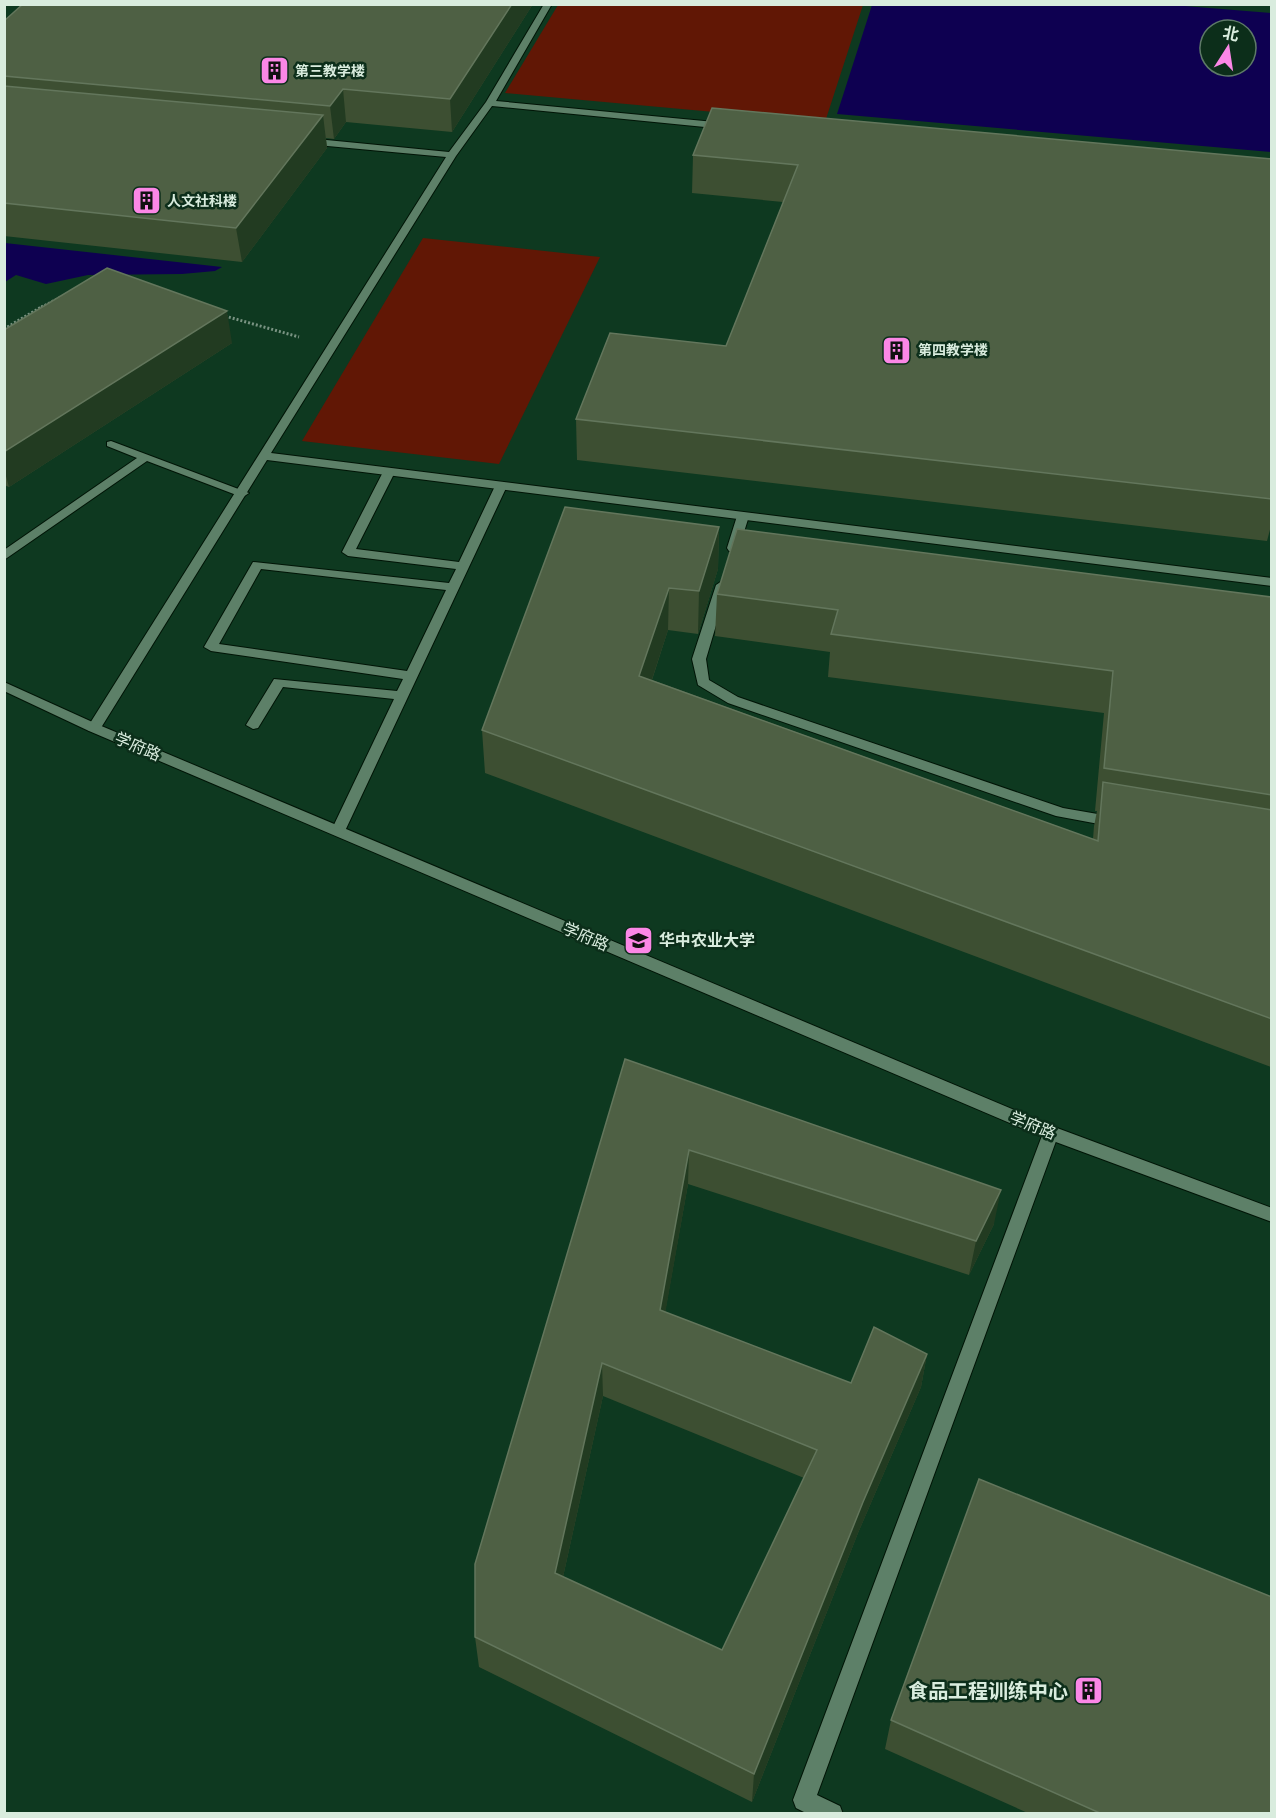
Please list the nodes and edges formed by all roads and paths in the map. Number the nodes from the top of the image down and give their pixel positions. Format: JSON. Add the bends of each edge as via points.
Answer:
{"nodes":[{"id":1,"x":548,"y":4,"type":"edge"},
{"id":2,"x":490,"y":104,"type":"junction"},
{"id":3,"x":739,"y":127,"type":"edge"},
{"id":4,"x":299,"y":141,"type":"edge"},
{"id":5,"x":452,"y":156,"type":"junction"},
{"id":6,"x":77,"y":289,"type":"edge"},
{"id":7,"x":222,"y":315,"type":"edge"},
{"id":8,"x":5,"y":328,"type":"edge"},
{"id":9,"x":331,"y":346,"type":"junction"},
{"id":10,"x":111,"y":444,"type":"dead end"},
{"id":11,"x":265,"y":456,"type":"junction"},
{"id":12,"x":144,"y":458,"type":"junction"},
{"id":13,"x":389,"y":472,"type":"junction"},
{"id":14,"x":501,"y":486,"type":"junction"},
{"id":15,"x":243,"y":493,"type":"junction"},
{"id":16,"x":743,"y":516,"type":"junction"},
{"id":17,"x":4,"y":542,"type":"edge"},
{"id":18,"x":18,"y":548,"type":"junction"},
{"id":19,"x":4,"y":556,"type":"edge"},
{"id":20,"x":464,"y":566,"type":"junction"},
{"id":21,"x":1272,"y":582,"type":"edge"},
{"id":22,"x":454,"y":587,"type":"junction"},
{"id":23,"x":412,"y":676,"type":"junction"},
{"id":24,"x":4,"y":686,"type":"edge"},
{"id":25,"x":402,"y":696,"type":"junction"},
{"id":26,"x":253,"y":725,"type":"dead end"},
{"id":27,"x":94,"y":728,"type":"junction"},
{"id":28,"x":1131,"y":825,"type":"edge"},
{"id":29,"x":338,"y":831,"type":"junction"},
{"id":30,"x":1051,"y":1133,"type":"junction"},
{"id":31,"x":1272,"y":1215,"type":"edge"},
{"id":32,"x":832,"y":1814,"type":"edge"}],
"edges":[{"from":1,"to":2,"type":"street"},
{"from":2,"to":3,"type":"street"},
{"from":2,"to":5,"type":"street"},
{"from":4,"to":5,"type":"street"},
{"from":5,"to":9,"type":"street"},
{"from":6,"to":8,"type":"path"},
{"from":7,"to":9,"type":"path"},
{"from":9,"to":11,"type":"street"},
{"from":10,"to":12,"type":"street"},
{"from":11,"to":13,"type":"street"},
{"from":11,"to":15,"type":"street"},
{"from":12,"to":15,"type":"street"},
{"from":12,"to":18,"type":"street"},
{"from":13,"to":14,"type":"street"},
{"from":13,"to":20,"type":"street","via":[[348,552]]},
{"from":14,"to":16,"type":"street"},
{"from":14,"to":20,"type":"street"},
{"from":15,"to":27,"type":"street"},
{"from":16,"to":21,"type":"street"},
{"from":16,"to":28,"type":"street","via":[[699,659],[703,682],[733,700],[1061,813]]},
{"from":17,"to":18,"type":"street"},
{"from":18,"to":19,"type":"street"},
{"from":20,"to":22,"type":"street"},
{"from":22,"to":23,"type":"street"},
{"from":22,"to":23,"type":"street","via":[[257,564],[211,647]]},
{"from":23,"to":25,"type":"street"},
{"from":24,"to":27,"type":"street","name":"学府路"},
{"from":25,"to":26,"type":"street","via":[[279,682]]},
{"from":25,"to":29,"type":"street"},
{"from":27,"to":29,"type":"street","name":"学府路"},
{"from":29,"to":30,"type":"street","name":"学府路"},
{"from":30,"to":31,"type":"street","name":"学府路"},
{"from":30,"to":32,"type":"street","via":[[804,1800]]}]}
